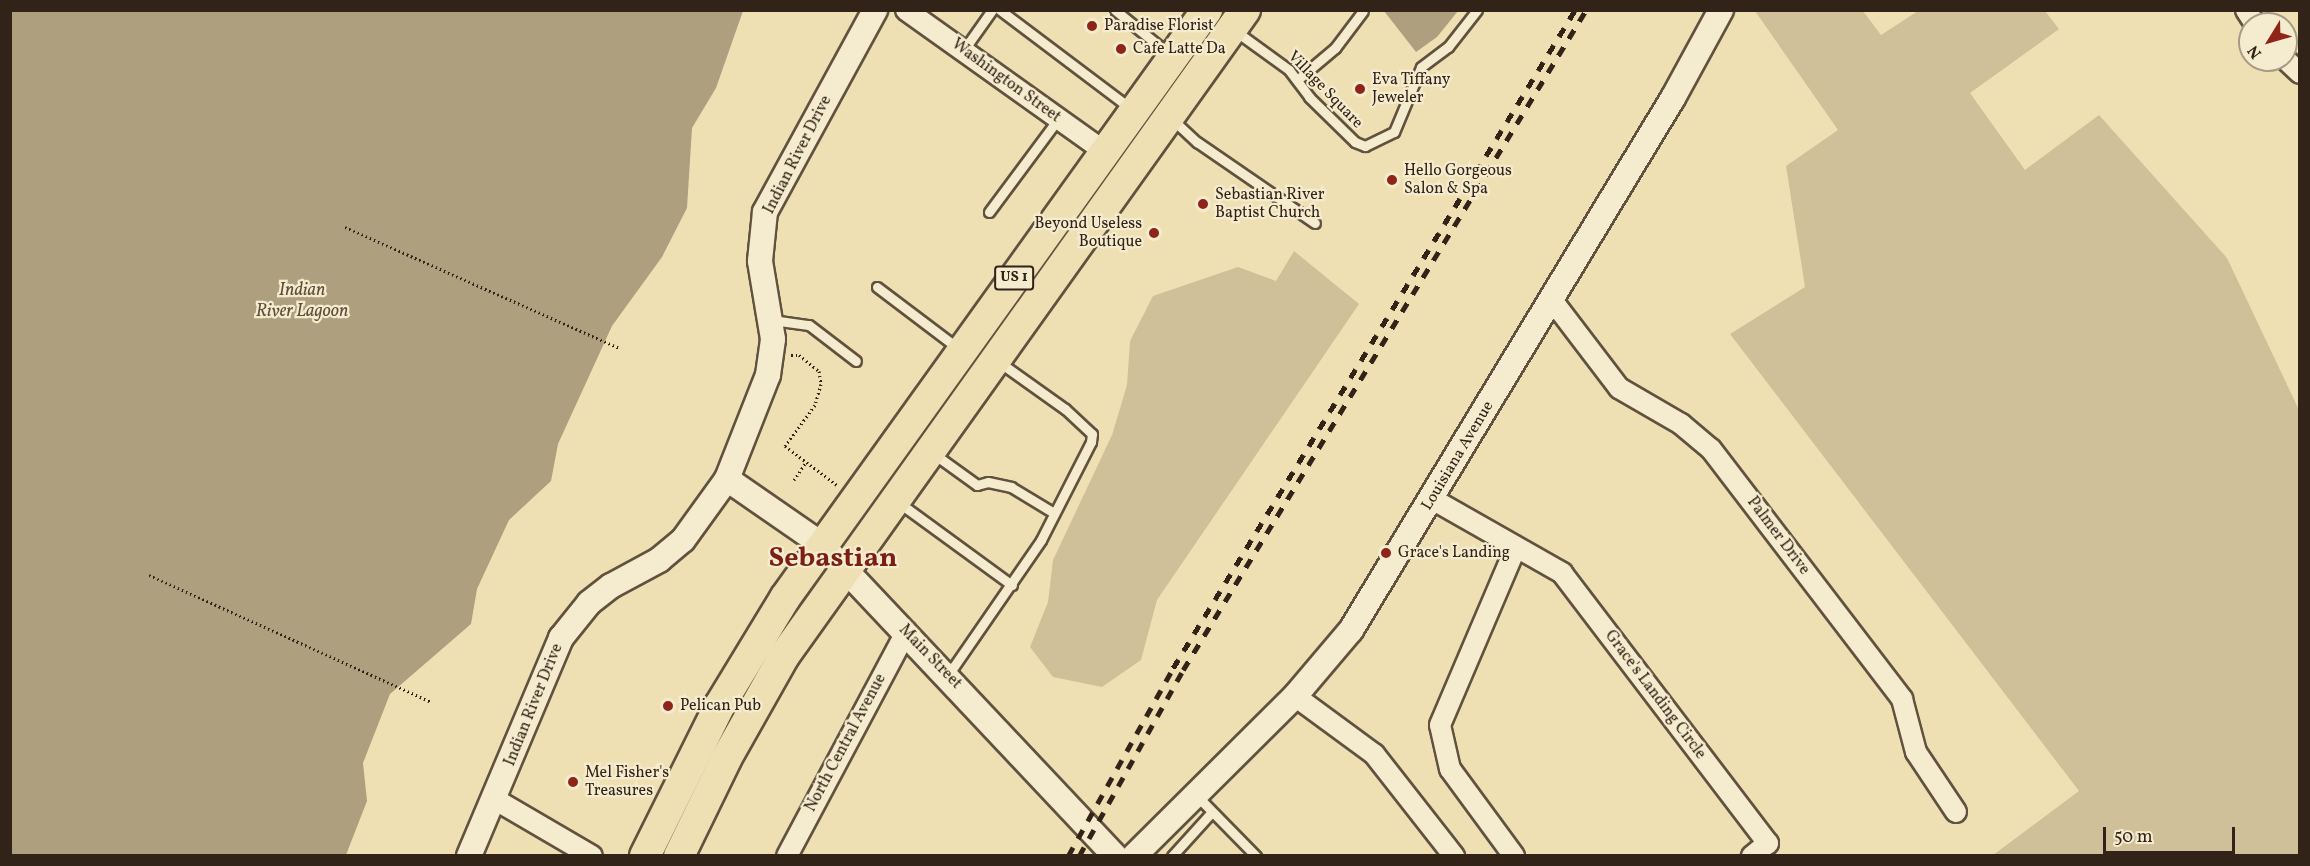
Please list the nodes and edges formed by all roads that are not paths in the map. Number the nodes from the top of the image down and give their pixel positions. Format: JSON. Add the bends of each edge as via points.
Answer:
{"nodes":[{"id":1,"x":875,"y":10,"type":"edge"},
{"id":2,"x":906,"y":10,"type":"edge"},
{"id":3,"x":992,"y":10,"type":"edge"},
{"id":4,"x":999,"y":10,"type":"edge"},
{"id":5,"x":1115,"y":10,"type":"edge"},
{"id":6,"x":1207,"y":10,"type":"edge"},
{"id":7,"x":1476,"y":10,"type":"edge"},
{"id":8,"x":1721,"y":10,"type":"edge"},
{"id":9,"x":1363,"y":11,"type":"edge"},
{"id":10,"x":1239,"y":20,"type":"edge"},
{"id":11,"x":963,"y":51,"type":"junction"},
{"id":12,"x":1172,"y":60,"type":"junction"},
{"id":13,"x":1297,"y":80,"type":"junction"},
{"id":14,"x":1134,"y":112,"type":"junction"},
{"id":15,"x":1169,"y":116,"type":"junction"},
{"id":16,"x":1058,"y":119,"type":"junction"},
{"id":17,"x":1105,"y":152,"type":"junction"},
{"id":18,"x":989,"y":212,"type":"dead end"},
{"id":19,"x":1100,"y":212,"type":"junction"},
{"id":20,"x":1315,"y":223,"type":"dead end"},
{"id":21,"x":877,"y":287,"type":"dead end"},
{"id":22,"x":1552,"y":300,"type":"junction"},
{"id":23,"x":769,"y":320,"type":"junction"},
{"id":24,"x":961,"y":350,"type":"junction"},
{"id":25,"x":994,"y":359,"type":"junction"},
{"id":26,"x":856,"y":361,"type":"dead end"},
{"id":27,"x":929,"y":450,"type":"junction"},
{"id":28,"x":727,"y":479,"type":"junction"},
{"id":29,"x":894,"y":499,"type":"junction"},
{"id":30,"x":1432,"y":499,"type":"junction"},
{"id":31,"x":1054,"y":513,"type":"junction"},
{"id":32,"x":821,"y":544,"type":"junction"},
{"id":33,"x":1515,"y":549,"type":"junction"},
{"id":34,"x":844,"y":568,"type":"junction"},
{"id":35,"x":1012,"y":585,"type":"junction"},
{"id":36,"x":906,"y":632,"type":"junction"},
{"id":37,"x":948,"y":675,"type":"junction"},
{"id":38,"x":1294,"y":696,"type":"junction"},
{"id":39,"x":1195,"y":794,"type":"junction"},
{"id":40,"x":496,"y":800,"type":"junction"},
{"id":41,"x":1956,"y":812,"type":"dead end"},
{"id":42,"x":1211,"y":813,"type":"junction"},
{"id":43,"x":469,"y":855,"type":"edge"},
{"id":44,"x":592,"y":855,"type":"edge"},
{"id":45,"x":645,"y":855,"type":"edge"},
{"id":46,"x":679,"y":855,"type":"edge"},
{"id":47,"x":786,"y":855,"type":"edge"},
{"id":48,"x":1115,"y":855,"type":"edge"},
{"id":49,"x":1134,"y":855,"type":"edge"},
{"id":50,"x":1172,"y":855,"type":"edge"},
{"id":51,"x":1256,"y":855,"type":"edge"},
{"id":52,"x":1454,"y":855,"type":"edge"},
{"id":53,"x":1514,"y":855,"type":"edge"},
{"id":54,"x":1752,"y":855,"type":"edge"}],
"edges":[{"from":1,"to":23,"type":"street","name":"Indian River Drive","via":[[765,212],[760,261]]},
{"from":2,"to":11,"type":"street","name":"Washington Street"},
{"from":3,"to":11,"type":"lane"},
{"from":4,"to":14,"type":"lane"},
{"from":5,"to":12,"type":"lane"},
{"from":6,"to":12,"type":"main road","number":"US 1"},
{"from":7,"to":13,"type":"lane","name":"Village Square","via":[[1448,47],[1421,67],[1400,122],[1394,132],[1377,143],[1365,146],[1355,142]]},
{"from":8,"to":22,"type":"street","name":"Louisiana Avenue"},
{"from":9,"to":13,"type":"lane","via":[[1335,48]]},
{"from":10,"to":13,"type":"lane","name":"Village Square"},
{"from":10,"to":15,"type":"main road","number":"US 1"},
{"from":11,"to":16,"type":"street","name":"Washington Street"},
{"from":12,"to":14,"type":"main road","number":"US 1"},
{"from":12,"to":15,"type":"main road","via":[[1164,93]]},
{"from":14,"to":17,"type":"main road","number":"US 1"},
{"from":15,"to":19,"type":"main road","number":"US 1"},
{"from":15,"to":20,"type":"lane","via":[[1197,142]]},
{"from":16,"to":17,"type":"street","name":"Washington Street"},
{"from":16,"to":18,"type":"lane"},
{"from":17,"to":19,"type":"main road","via":[[1108,173]]},
{"from":17,"to":24,"type":"main road","number":"US 1"},
{"from":19,"to":25,"type":"main road","number":"US 1"},
{"from":21,"to":24,"type":"lane"},
{"from":22,"to":30,"type":"street","name":"Louisiana Avenue"},
{"from":22,"to":41,"type":"street","name":"Palmer Drive","via":[[1619,388],[1681,424],[1711,449],[1902,699],[1916,752]]},
{"from":23,"to":26,"type":"lane","via":[[809,325]]},
{"from":23,"to":28,"type":"street","name":"Indian River Drive","via":[[773,339],[768,375]]},
{"from":24,"to":32,"type":"main road","number":"US 1"},
{"from":25,"to":27,"type":"main road","number":"US 1"},
{"from":25,"to":31,"type":"lane","via":[[1065,409],[1092,434],[1083,461]]},
{"from":27,"to":29,"type":"main road","number":"US 1"},
{"from":27,"to":31,"type":"lane","via":[[977,485],[988,482],[1011,487]]},
{"from":28,"to":32,"type":"street","name":"Main Street"},
{"from":28,"to":40,"type":"street","name":"Indian River Drive","via":[[683,540],[659,560],[589,603],[561,638]]},
{"from":29,"to":34,"type":"main road","number":"US 1"},
{"from":29,"to":35,"type":"lane"},
{"from":30,"to":33,"type":"street","name":"Grace's Landing Circle"},
{"from":30,"to":38,"type":"street","name":"Louisiana Avenue","via":[[1351,630]]},
{"from":31,"to":35,"type":"lane"},
{"from":32,"to":34,"type":"street","name":"Main Street"},
{"from":32,"to":45,"type":"main road","number":"US 1","via":[[720,705]]},
{"from":33,"to":53,"type":"street","via":[[1440,725],[1450,769]]},
{"from":33,"to":54,"type":"street","name":"Grace's Landing Circle","via":[[1562,573],[1768,843]]},
{"from":34,"to":36,"type":"street","name":"Main Street"},
{"from":34,"to":46,"type":"main road","number":"US 1","via":[[784,656],[726,759]]},
{"from":35,"to":37,"type":"lane"},
{"from":36,"to":37,"type":"street","name":"Main Street"},
{"from":36,"to":47,"type":"street","name":"North Central Avenue"},
{"from":37,"to":48,"type":"street","name":"Main Street"},
{"from":38,"to":39,"type":"street","name":"Louisiana Avenue"},
{"from":38,"to":52,"type":"street","via":[[1374,754]]},
{"from":39,"to":42,"type":"lane"},
{"from":39,"to":49,"type":"street","name":"Louisiana Avenue"},
{"from":40,"to":43,"type":"street","name":"Indian River Drive"},
{"from":40,"to":44,"type":"street"},
{"from":42,"to":50,"type":"lane"},
{"from":42,"to":51,"type":"lane"}]}
